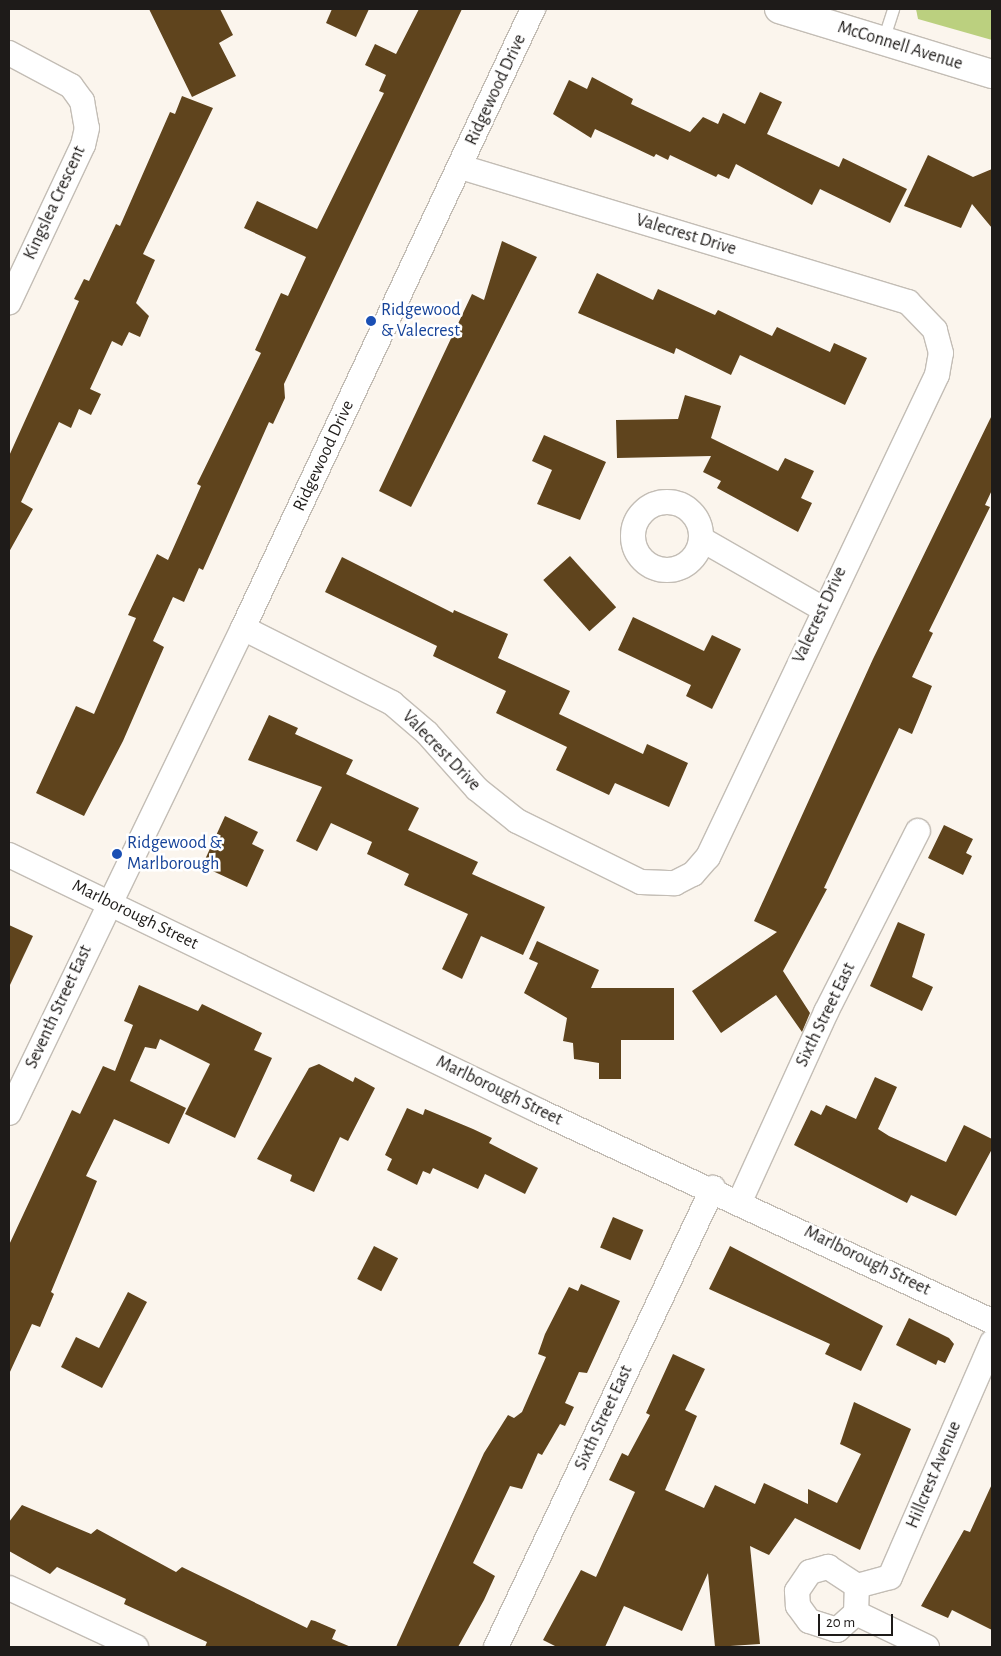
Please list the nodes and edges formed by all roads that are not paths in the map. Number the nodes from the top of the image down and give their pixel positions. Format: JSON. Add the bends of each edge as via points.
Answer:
{"nodes":[{"id":1,"x":533,"y":9,"type":"edge"},
{"id":2,"x":778,"y":9,"type":"edge"},
{"id":3,"x":894,"y":9,"type":"edge"},
{"id":4,"x":882,"y":42,"type":"junction"},
{"id":5,"x":9,"y":53,"type":"edge"},
{"id":6,"x":992,"y":74,"type":"edge"},
{"id":7,"x":460,"y":167,"type":"junction"},
{"id":8,"x":9,"y":302,"type":"edge"},
{"id":9,"x":701,"y":538,"type":"dead end"},
{"id":10,"x":823,"y":609,"type":"junction"},
{"id":11,"x":243,"y":628,"type":"junction"},
{"id":12,"x":918,"y":831,"type":"dead end"},
{"id":13,"x":9,"y":856,"type":"edge"},
{"id":14,"x":108,"y":901,"type":"junction"},
{"id":15,"x":9,"y":1112,"type":"edge"},
{"id":16,"x":713,"y":1188,"type":"junction"},
{"id":17,"x":740,"y":1201,"type":"junction"},
{"id":18,"x":992,"y":1321,"type":"edge"},
{"id":19,"x":992,"y":1342,"type":"edge"},
{"id":20,"x":857,"y":1586,"type":"junction"},
{"id":21,"x":9,"y":1588,"type":"edge"},
{"id":22,"x":856,"y":1613,"type":"junction"},
{"id":23,"x":136,"y":1647,"type":"edge"},
{"id":24,"x":496,"y":1647,"type":"edge"},
{"id":25,"x":928,"y":1647,"type":"edge"}],
"edges":[{"from":1,"to":7,"type":"street","name":"Ridgewood Drive"},
{"from":2,"to":4,"type":"main road","name":"McConnell Avenue"},
{"from":3,"to":4,"type":"lane"},
{"from":4,"to":6,"type":"main road","name":"McConnell Avenue"},
{"from":5,"to":8,"type":"street","name":"Kingslea Crescent","via":[[71,86],[82,102],[87,128],[83,145]]},
{"from":7,"to":10,"type":"street","name":"Valecrest Drive","via":[[898,298],[921,311],[940,343],[937,374]]},
{"from":7,"to":11,"type":"street","name":"Ridgewood Drive"},
{"from":9,"to":10,"type":"street"},
{"from":10,"to":11,"type":"street","name":"Valecrest Drive","via":[[708,857],[693,874],[661,884],[641,882],[517,821],[477,789],[427,733],[392,703]]},
{"from":11,"to":14,"type":"street","name":"Ridgewood Drive"},
{"from":12,"to":17,"type":"street","name":"Sixth Street East","via":[[826,1012]]},
{"from":13,"to":14,"type":"street","name":"Marlborough Street"},
{"from":14,"to":15,"type":"street","name":"Seventh Street East"},
{"from":14,"to":16,"type":"street","name":"Marlborough Street","via":[[532,1108]]},
{"from":16,"to":17,"type":"street","name":"Marlborough Street"},
{"from":16,"to":24,"type":"street","name":"Sixth Street East"},
{"from":17,"to":18,"type":"street","name":"Marlborough Street"},
{"from":19,"to":20,"type":"street","name":"Hillcrest Avenue","via":[[890,1578]]},
{"from":20,"to":22,"type":"street"},
{"from":20,"to":22,"type":"street","via":[[828,1567],[810,1572],[797,1591],[798,1606],[809,1621],[837,1630]]},
{"from":21,"to":23,"type":"street"},
{"from":22,"to":25,"type":"street"}]}
